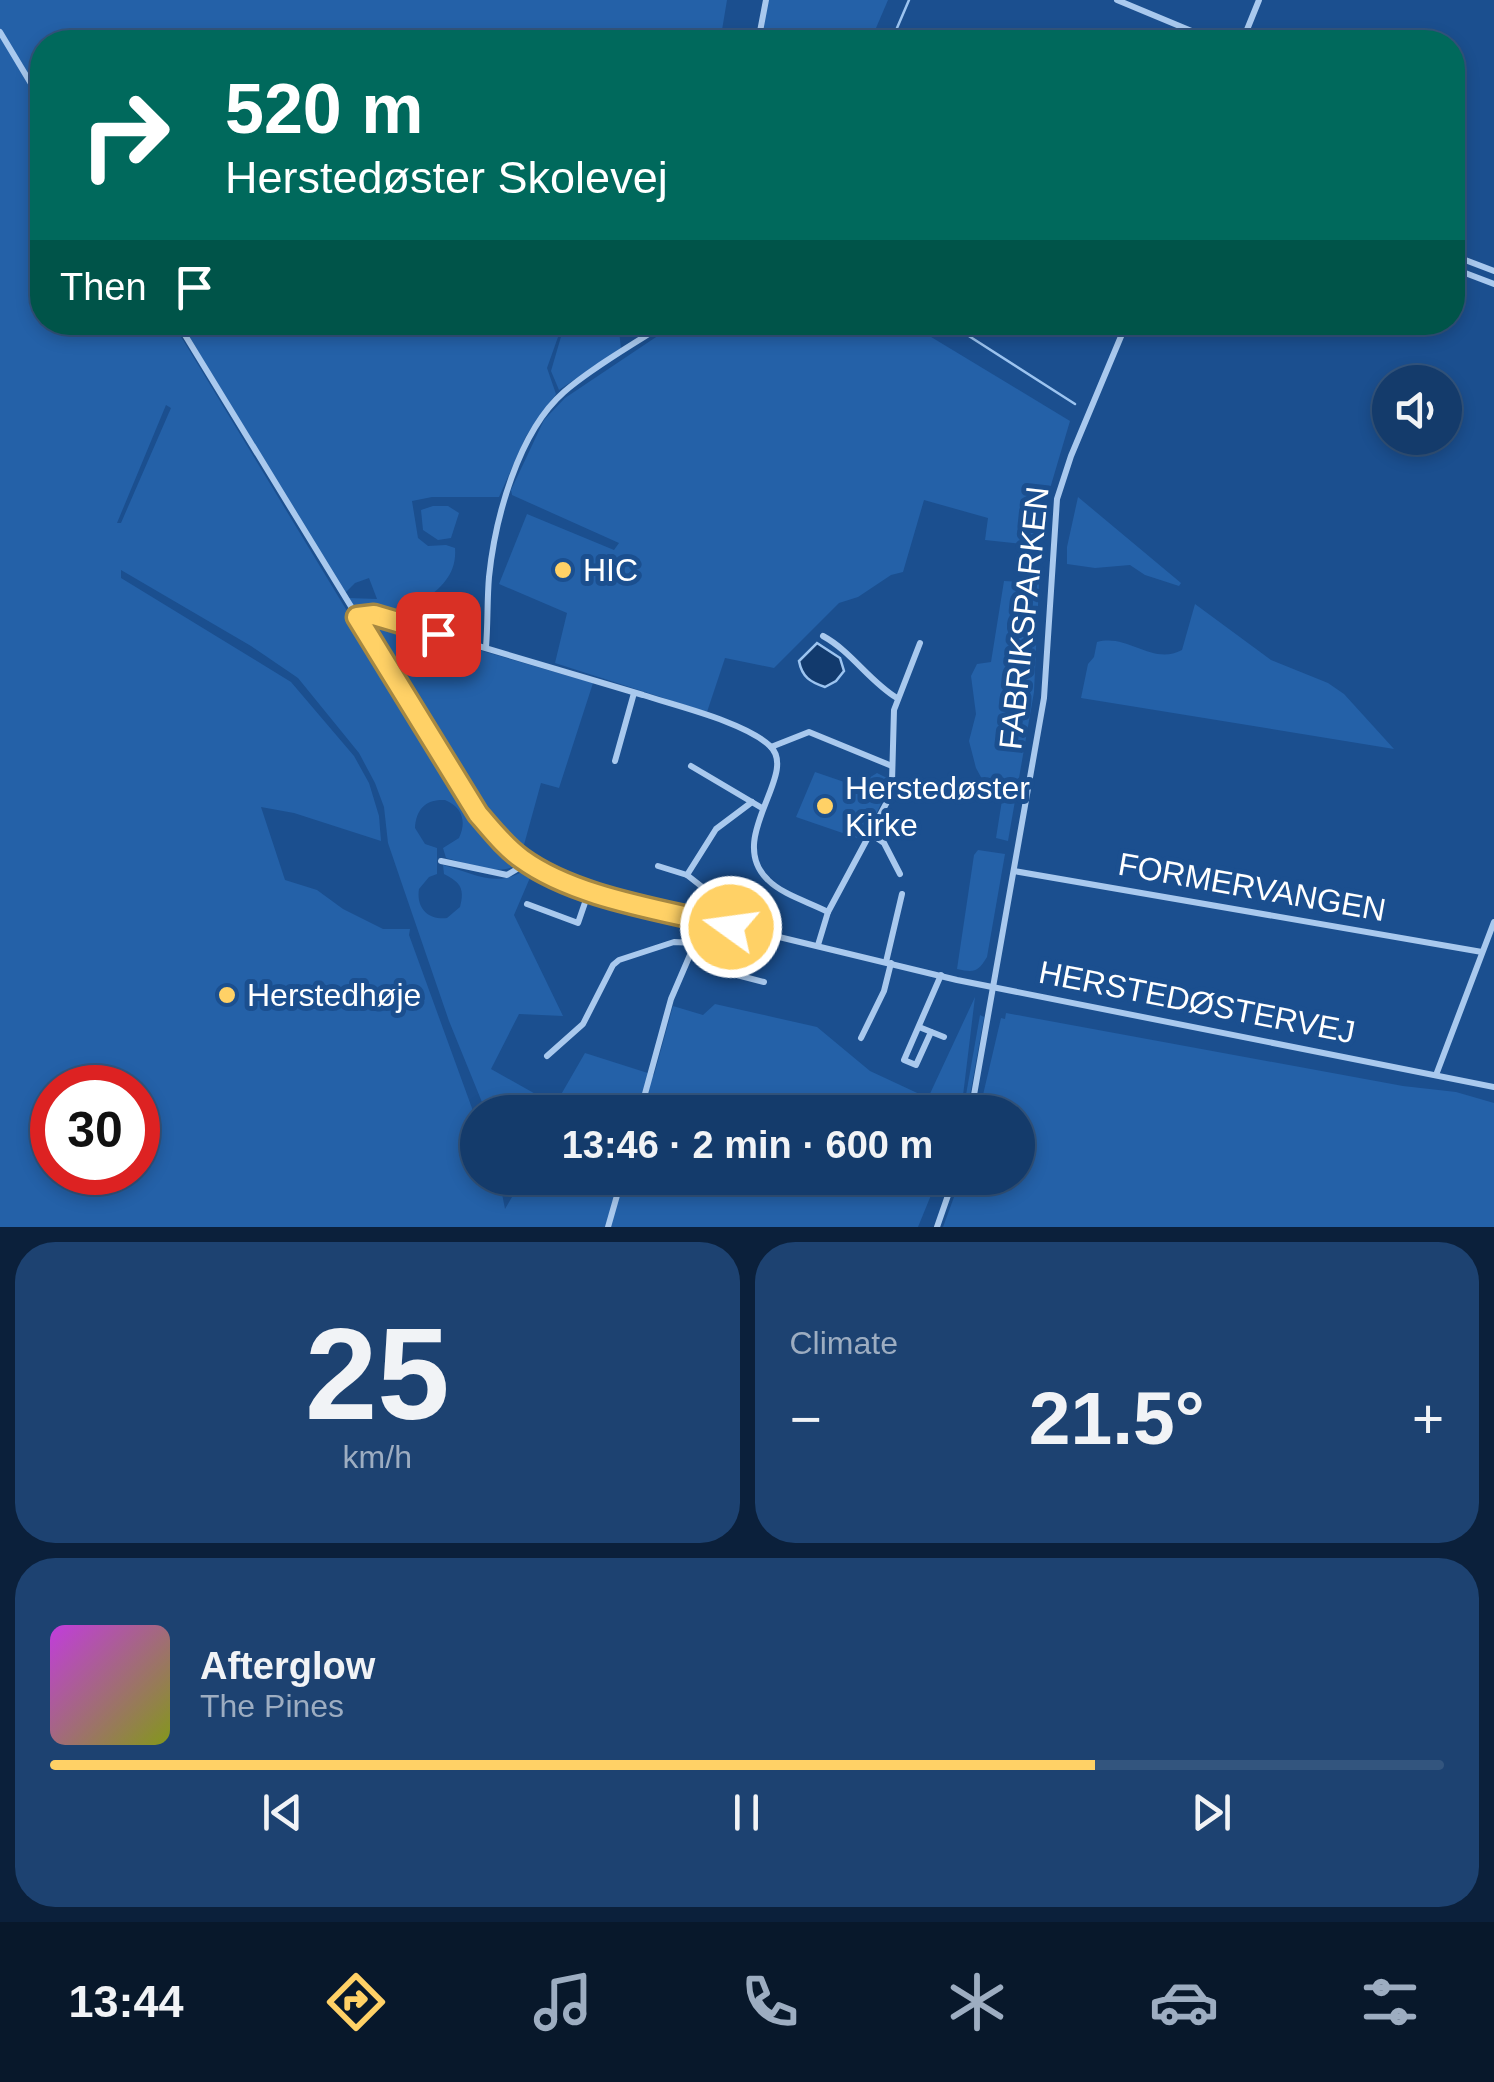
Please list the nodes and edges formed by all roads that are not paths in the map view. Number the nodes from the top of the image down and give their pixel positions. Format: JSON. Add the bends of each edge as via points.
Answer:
{"nodes":[{"id":1,"x":766,"y":0,"type":"edge"},
{"id":2,"x":1118,"y":0,"type":"edge"},
{"id":3,"x":1259,"y":0,"type":"edge"},
{"id":4,"x":760,"y":30,"type":"edge"},
{"id":5,"x":1189,"y":30,"type":"edge"},
{"id":6,"x":1247,"y":30,"type":"edge"},
{"id":7,"x":0,"y":32,"type":"edge"},
{"id":8,"x":30,"y":82,"type":"edge"},
{"id":9,"x":1465,"y":260,"type":"edge"},
{"id":10,"x":1474,"y":263,"type":"junction"},
{"id":11,"x":1494,"y":271,"type":"edge"},
{"id":12,"x":1465,"y":273,"type":"edge"},
{"id":13,"x":1469,"y":274,"type":"junction"},
{"id":14,"x":1494,"y":284,"type":"edge"},
{"id":15,"x":186,"y":335,"type":"edge"},
{"id":16,"x":648,"y":335,"type":"edge"},
{"id":17,"x":1122,"y":335,"type":"edge"},
{"id":18,"x":357,"y":617,"type":"junction"},
{"id":19,"x":823,"y":636,"type":"dead end"},
{"id":20,"x":920,"y":643,"type":"dead end"},
{"id":21,"x":486,"y":647,"type":"junction"},
{"id":22,"x":634,"y":692,"type":"junction"},
{"id":23,"x":897,"y":698,"type":"junction"},
{"id":24,"x":772,"y":747,"type":"junction"},
{"id":25,"x":615,"y":761,"type":"dead end"},
{"id":26,"x":691,"y":766,"type":"dead end"},
{"id":27,"x":892,"y":766,"type":"junction"},
{"id":28,"x":752,"y":802,"type":"junction"},
{"id":29,"x":762,"y":808,"type":"junction"},
{"id":30,"x":872,"y":834,"type":"junction"},
{"id":31,"x":441,"y":861,"type":"dead end"},
{"id":32,"x":527,"y":863,"type":"junction"},
{"id":33,"x":658,"y":866,"type":"dead end"},
{"id":34,"x":1014,"y":871,"type":"junction"},
{"id":35,"x":900,"y":874,"type":"dead end"},
{"id":36,"x":686,"y":875,"type":"junction"},
{"id":37,"x":589,"y":891,"type":"junction"},
{"id":38,"x":902,"y":894,"type":"dead end"},
{"id":39,"x":527,"y":904,"type":"dead end"},
{"id":40,"x":828,"y":912,"type":"junction"},
{"id":41,"x":705,"y":920,"type":"junction"},
{"id":42,"x":1494,"y":922,"type":"edge"},
{"id":43,"x":731,"y":927,"type":"junction"},
{"id":44,"x":744,"y":929,"type":"junction"},
{"id":45,"x":694,"y":943,"type":"junction"},
{"id":46,"x":818,"y":946,"type":"junction"},
{"id":47,"x":1482,"y":952,"type":"junction"},
{"id":48,"x":888,"y":962,"type":"junction"},
{"id":49,"x":941,"y":975,"type":"junction"},
{"id":50,"x":764,"y":982,"type":"dead end"},
{"id":51,"x":994,"y":987,"type":"junction"},
{"id":52,"x":919,"y":1026,"type":"junction"},
{"id":53,"x":931,"y":1032,"type":"junction"},
{"id":54,"x":861,"y":1038,"type":"dead end"},
{"id":55,"x":944,"y":1038,"type":"dead end"},
{"id":56,"x":547,"y":1056,"type":"dead end"},
{"id":57,"x":1436,"y":1075,"type":"junction"},
{"id":58,"x":1494,"y":1087,"type":"edge"},
{"id":59,"x":645,"y":1095,"type":"edge"},
{"id":60,"x":975,"y":1095,"type":"edge"},
{"id":61,"x":617,"y":1195,"type":"edge"},
{"id":62,"x":948,"y":1195,"type":"edge"},
{"id":63,"x":608,"y":1227,"type":"edge"},
{"id":64,"x":936,"y":1227,"type":"edge"}],
"edges":[{"from":1,"to":4,"type":"street"},
{"from":2,"to":5,"type":"street"},
{"from":3,"to":6,"type":"street"},
{"from":7,"to":8,"type":"street"},
{"from":9,"to":10,"type":"street"},
{"from":10,"to":11,"type":"street"},
{"from":10,"to":13,"type":"street"},
{"from":12,"to":13,"type":"street"},
{"from":13,"to":14,"type":"street"},
{"from":15,"to":18,"type":"street","name":"HERSTEDØSTERVEJ"},
{"from":16,"to":21,"type":"street","via":[[562,393],[520,458],[488,581]]},
{"from":17,"to":34,"type":"street","name":"FABRIKSPARKEN","via":[[1057,499],[1044,698]]},
{"from":18,"to":21,"type":"street","via":[[374,615]]},
{"from":18,"to":32,"type":"street","name":"HERSTEDØSTERVEJ","via":[[478,814]]},
{"from":19,"to":23,"type":"street"},
{"from":20,"to":23,"type":"street"},
{"from":21,"to":22,"type":"street"},
{"from":22,"to":24,"type":"street","via":[[724,722]]},
{"from":22,"to":25,"type":"street"},
{"from":23,"to":27,"type":"street"},
{"from":24,"to":27,"type":"street","via":[[809,732]]},
{"from":24,"to":29,"type":"street","via":[[778,766]]},
{"from":26,"to":28,"type":"street"},
{"from":27,"to":30,"type":"street","via":[[887,802]]},
{"from":28,"to":29,"type":"street"},
{"from":28,"to":36,"type":"street","via":[[716,828]]},
{"from":29,"to":40,"type":"street","via":[[754,846],[763,874]]},
{"from":30,"to":35,"type":"street"},
{"from":30,"to":40,"type":"street"},
{"from":31,"to":32,"type":"street","via":[[507,874]]},
{"from":32,"to":37,"type":"street","name":"HERSTEDØSTERVEJ"},
{"from":33,"to":36,"type":"street"},
{"from":34,"to":47,"type":"street","name":"FORMERVANGEN"},
{"from":34,"to":51,"type":"street","name":"FABRIKSPARKEN"},
{"from":36,"to":43,"type":"street","via":[[732,912]]},
{"from":37,"to":39,"type":"street","via":[[578,923]]},
{"from":37,"to":41,"type":"street","name":"HERSTEDØSTERVEJ"},
{"from":38,"to":48,"type":"street"},
{"from":40,"to":46,"type":"street"},
{"from":41,"to":43,"type":"street","name":"HERSTEDØSTERVEJ"},
{"from":41,"to":45,"type":"street"},
{"from":42,"to":47,"type":"street"},
{"from":43,"to":44,"type":"street","name":"HERSTEDØSTERVEJ"},
{"from":44,"to":46,"type":"street","name":"HERSTEDØSTERVEJ"},
{"from":44,"to":50,"type":"street","via":[[734,974]]},
{"from":45,"to":56,"type":"street","via":[[674,942],[619,960],[583,1024]]},
{"from":45,"to":59,"type":"street"},
{"from":46,"to":48,"type":"street","name":"HERSTEDØSTERVEJ"},
{"from":47,"to":57,"type":"street"},
{"from":48,"to":49,"type":"street","name":"HERSTEDØSTERVEJ"},
{"from":48,"to":54,"type":"street","via":[[884,991]]},
{"from":49,"to":51,"type":"street","name":"HERSTEDØSTERVEJ"},
{"from":49,"to":52,"type":"street"},
{"from":51,"to":57,"type":"street","name":"HERSTEDØSTERVEJ"},
{"from":51,"to":60,"type":"street","name":"FABRIKSPARKEN"},
{"from":52,"to":53,"type":"street"},
{"from":52,"to":53,"type":"street","via":[[904,1060],[916,1066]]},
{"from":53,"to":55,"type":"street"},
{"from":57,"to":58,"type":"street","name":"HERSTEDØSTERVEJ"},
{"from":61,"to":63,"type":"street"},
{"from":62,"to":64,"type":"street"}]}
